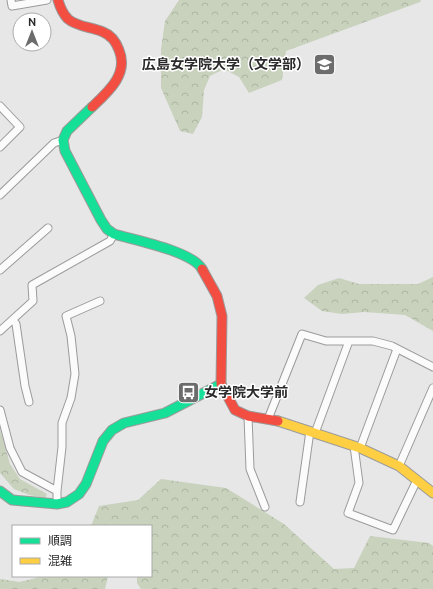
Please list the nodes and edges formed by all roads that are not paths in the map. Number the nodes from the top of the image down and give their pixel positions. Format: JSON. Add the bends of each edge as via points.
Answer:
{"nodes":[{"id":1,"x":11,"y":0,"type":"edge"},
{"id":2,"x":47,"y":0,"type":"edge"},
{"id":3,"x":58,"y":0,"type":"edge"},
{"id":4,"x":0,"y":106,"type":"edge"},
{"id":5,"x":63,"y":140,"type":"junction"},
{"id":6,"x":0,"y":147,"type":"edge"},
{"id":7,"x":0,"y":195,"type":"edge"},
{"id":8,"x":48,"y":228,"type":"dead end"},
{"id":9,"x":114,"y":234,"type":"junction"},
{"id":10,"x":0,"y":270,"type":"edge"},
{"id":11,"x":100,"y":302,"type":"dead end"},
{"id":12,"x":13,"y":320,"type":"junction"},
{"id":13,"x":0,"y":331,"type":"edge"},
{"id":14,"x":350,"y":341,"type":"junction"},
{"id":15,"x":397,"y":349,"type":"junction"},
{"id":16,"x":433,"y":367,"type":"edge"},
{"id":17,"x":221,"y":384,"type":"junction"},
{"id":18,"x":433,"y":388,"type":"edge"},
{"id":19,"x":29,"y":402,"type":"dead end"},
{"id":20,"x":0,"y":410,"type":"edge"},
{"id":21,"x":248,"y":416,"type":"junction"},
{"id":22,"x":268,"y":419,"type":"junction"},
{"id":23,"x":312,"y":432,"type":"junction"},
{"id":24,"x":357,"y":447,"type":"junction"},
{"id":25,"x":399,"y":466,"type":"junction"},
{"id":26,"x":417,"y":480,"type":"junction"},
{"id":27,"x":0,"y":491,"type":"edge"},
{"id":28,"x":57,"y":491,"type":"junction"},
{"id":29,"x":432,"y":491,"type":"edge"},
{"id":30,"x":300,"y":502,"type":"dead end"},
{"id":31,"x":57,"y":504,"type":"junction"},
{"id":32,"x":265,"y":507,"type":"dead end"}],
"edges":[{"from":1,"to":2,"type":"street","via":[[12,6]]},
{"from":3,"to":5,"type":"street","via":[[62,12],[71,22],[112,36],[120,51],[123,65],[120,76],[67,131]]},
{"from":4,"to":6,"type":"street","via":[[20,127]]},
{"from":5,"to":7,"type":"street","via":[[54,143]]},
{"from":5,"to":9,"type":"street","via":[[65,151],[101,220]]},
{"from":8,"to":10,"type":"street"},
{"from":9,"to":12,"type":"street","via":[[110,241],[32,285],[33,301]]},
{"from":9,"to":17,"type":"street","via":[[181,253],[189,256],[200,266],[217,296],[222,316]]},
{"from":11,"to":28,"type":"street","via":[[66,316],[76,374],[62,423]]},
{"from":12,"to":13,"type":"street"},
{"from":12,"to":19,"type":"street","via":[[16,324]]},
{"from":14,"to":15,"type":"street","via":[[373,341]]},
{"from":14,"to":22,"type":"street","via":[[326,341],[302,334]]},
{"from":14,"to":23,"type":"street"},
{"from":15,"to":16,"type":"street"},
{"from":15,"to":24,"type":"street"},
{"from":17,"to":21,"type":"street","via":[[235,410]]},
{"from":17,"to":31,"type":"street","via":[[165,414],[124,423],[112,430],[103,441],[86,484],[79,494],[67,502]]},
{"from":18,"to":25,"type":"street"},
{"from":20,"to":28,"type":"street","via":[[10,448],[22,472]]},
{"from":21,"to":22,"type":"street"},
{"from":21,"to":32,"type":"street","via":[[250,469]]},
{"from":22,"to":23,"type":"street"},
{"from":23,"to":24,"type":"street"},
{"from":23,"to":30,"type":"street"},
{"from":24,"to":25,"type":"street"},
{"from":24,"to":26,"type":"street","via":[[360,483],[348,513],[393,530]]},
{"from":25,"to":26,"type":"street"},
{"from":26,"to":29,"type":"street"},
{"from":27,"to":31,"type":"street","via":[[12,500]]},
{"from":28,"to":31,"type":"street"}]}
